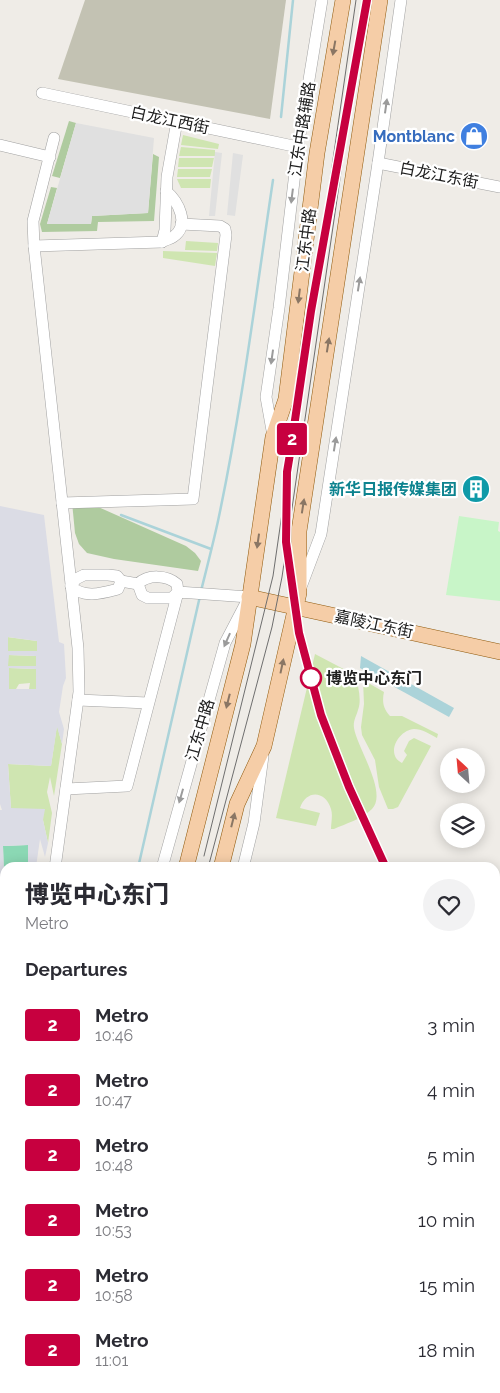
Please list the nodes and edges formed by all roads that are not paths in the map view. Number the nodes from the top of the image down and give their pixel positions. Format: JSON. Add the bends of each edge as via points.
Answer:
{"nodes":[{"id":1,"x":322,"y":0,"type":"edge"},
{"id":2,"x":343,"y":0,"type":"edge"},
{"id":3,"x":380,"y":0,"type":"edge"},
{"id":4,"x":401,"y":0,"type":"edge"},
{"id":5,"x":42,"y":93,"type":"dead end"},
{"id":6,"x":176,"y":121,"type":"junction"},
{"id":7,"x":54,"y":138,"type":"dead end"},
{"id":8,"x":0,"y":145,"type":"edge"},
{"id":9,"x":298,"y":147,"type":"junction"},
{"id":10,"x":50,"y":157,"type":"junction"},
{"id":11,"x":378,"y":163,"type":"junction"},
{"id":12,"x":500,"y":187,"type":"edge"},
{"id":13,"x":166,"y":191,"type":"junction"},
{"id":14,"x":181,"y":224,"type":"junction"},
{"id":15,"x":162,"y":242,"type":"junction"},
{"id":16,"x":34,"y":246,"type":"junction"},
{"id":17,"x":273,"y":437,"type":"junction"},
{"id":18,"x":62,"y":503,"type":"junction"},
{"id":19,"x":121,"y":582,"type":"junction"},
{"id":20,"x":138,"y":584,"type":"junction"},
{"id":21,"x":71,"y":586,"type":"junction"},
{"id":22,"x":178,"y":592,"type":"junction"},
{"id":23,"x":249,"y":597,"type":"junction"},
{"id":24,"x":297,"y":600,"type":"junction"},
{"id":25,"x":500,"y":652,"type":"edge"},
{"id":26,"x":78,"y":700,"type":"junction"},
{"id":27,"x":148,"y":703,"type":"junction"},
{"id":28,"x":264,"y":746,"type":"junction"},
{"id":29,"x":66,"y":789,"type":"junction"},
{"id":30,"x":56,"y":862,"type":"edge"},
{"id":31,"x":164,"y":862,"type":"edge"},
{"id":32,"x":188,"y":862,"type":"edge"},
{"id":33,"x":223,"y":862,"type":"edge"},
{"id":34,"x":244,"y":862,"type":"edge"}],
"edges":[{"from":1,"to":9,"type":"street","name":"江东中路辅路"},
{"from":2,"to":17,"type":"main road","name":"江东中路","one_way":true,"via":[[317,153],[286,399]]},
{"from":24,"to":3,"type":"main road","one_way":true,"via":[[300,531]]},
{"from":11,"to":4,"type":"street","one_way":true},
{"from":5,"to":6,"type":"street","name":"白龙江西街"},
{"from":6,"to":9,"type":"street","name":"白龙江西街"},
{"from":6,"to":13,"type":"street"},
{"from":7,"to":10,"type":"street"},
{"from":8,"to":10,"type":"street"},
{"from":9,"to":17,"type":"street","name":"江东中路辅路","one_way":true,"via":[[266,397]]},
{"from":10,"to":16,"type":"street","via":[[33,221]]},
{"from":11,"to":12,"type":"street","name":"白龙江东街"},
{"from":24,"to":11,"type":"street","one_way":true,"via":[[321,534]]},
{"from":13,"to":14,"type":"street","via":[[179,206]]},
{"from":13,"to":15,"type":"street"},
{"from":14,"to":15,"type":"street","via":[[175,236]]},
{"from":14,"to":18,"type":"street","via":[[220,226],[226,235],[193,498]]},
{"from":15,"to":16,"type":"street"},
{"from":16,"to":18,"type":"street"},
{"from":17,"to":23,"type":"main road","name":"江东中路","one_way":true},
{"from":18,"to":21,"type":"street"},
{"from":19,"to":20,"type":"street"},
{"from":19,"to":21,"type":"street","via":[[118,589],[85,594],[76,592]]},
{"from":19,"to":21,"type":"street","via":[[118,576],[108,574],[84,575]]},
{"from":20,"to":22,"type":"street","via":[[142,595],[148,598],[172,598]]},
{"from":20,"to":22,"type":"street","via":[[150,577],[171,579],[177,584]]},
{"from":21,"to":26,"type":"street","via":[[78,648]]},
{"from":22,"to":23,"type":"street"},
{"from":22,"to":27,"type":"street"},
{"from":23,"to":24,"type":"main road","name":"嘉陵江东街"},
{"from":23,"to":31,"type":"street","name":"江东中路","one_way":true,"via":[[225,643]]},
{"from":23,"to":32,"type":"main road","name":"江东中路","one_way":true,"via":[[243,644]]},
{"from":24,"to":25,"type":"main road","name":"嘉陵江东街"},
{"from":28,"to":24,"type":"main road","one_way":true},
{"from":26,"to":27,"type":"street"},
{"from":26,"to":29,"type":"street"},
{"from":27,"to":29,"type":"street","via":[[127,786]]},
{"from":33,"to":28,"type":"main road","one_way":true,"via":[[238,804]]},
{"from":28,"to":34,"type":"street","via":[[254,823]]},
{"from":29,"to":30,"type":"street"}]}
